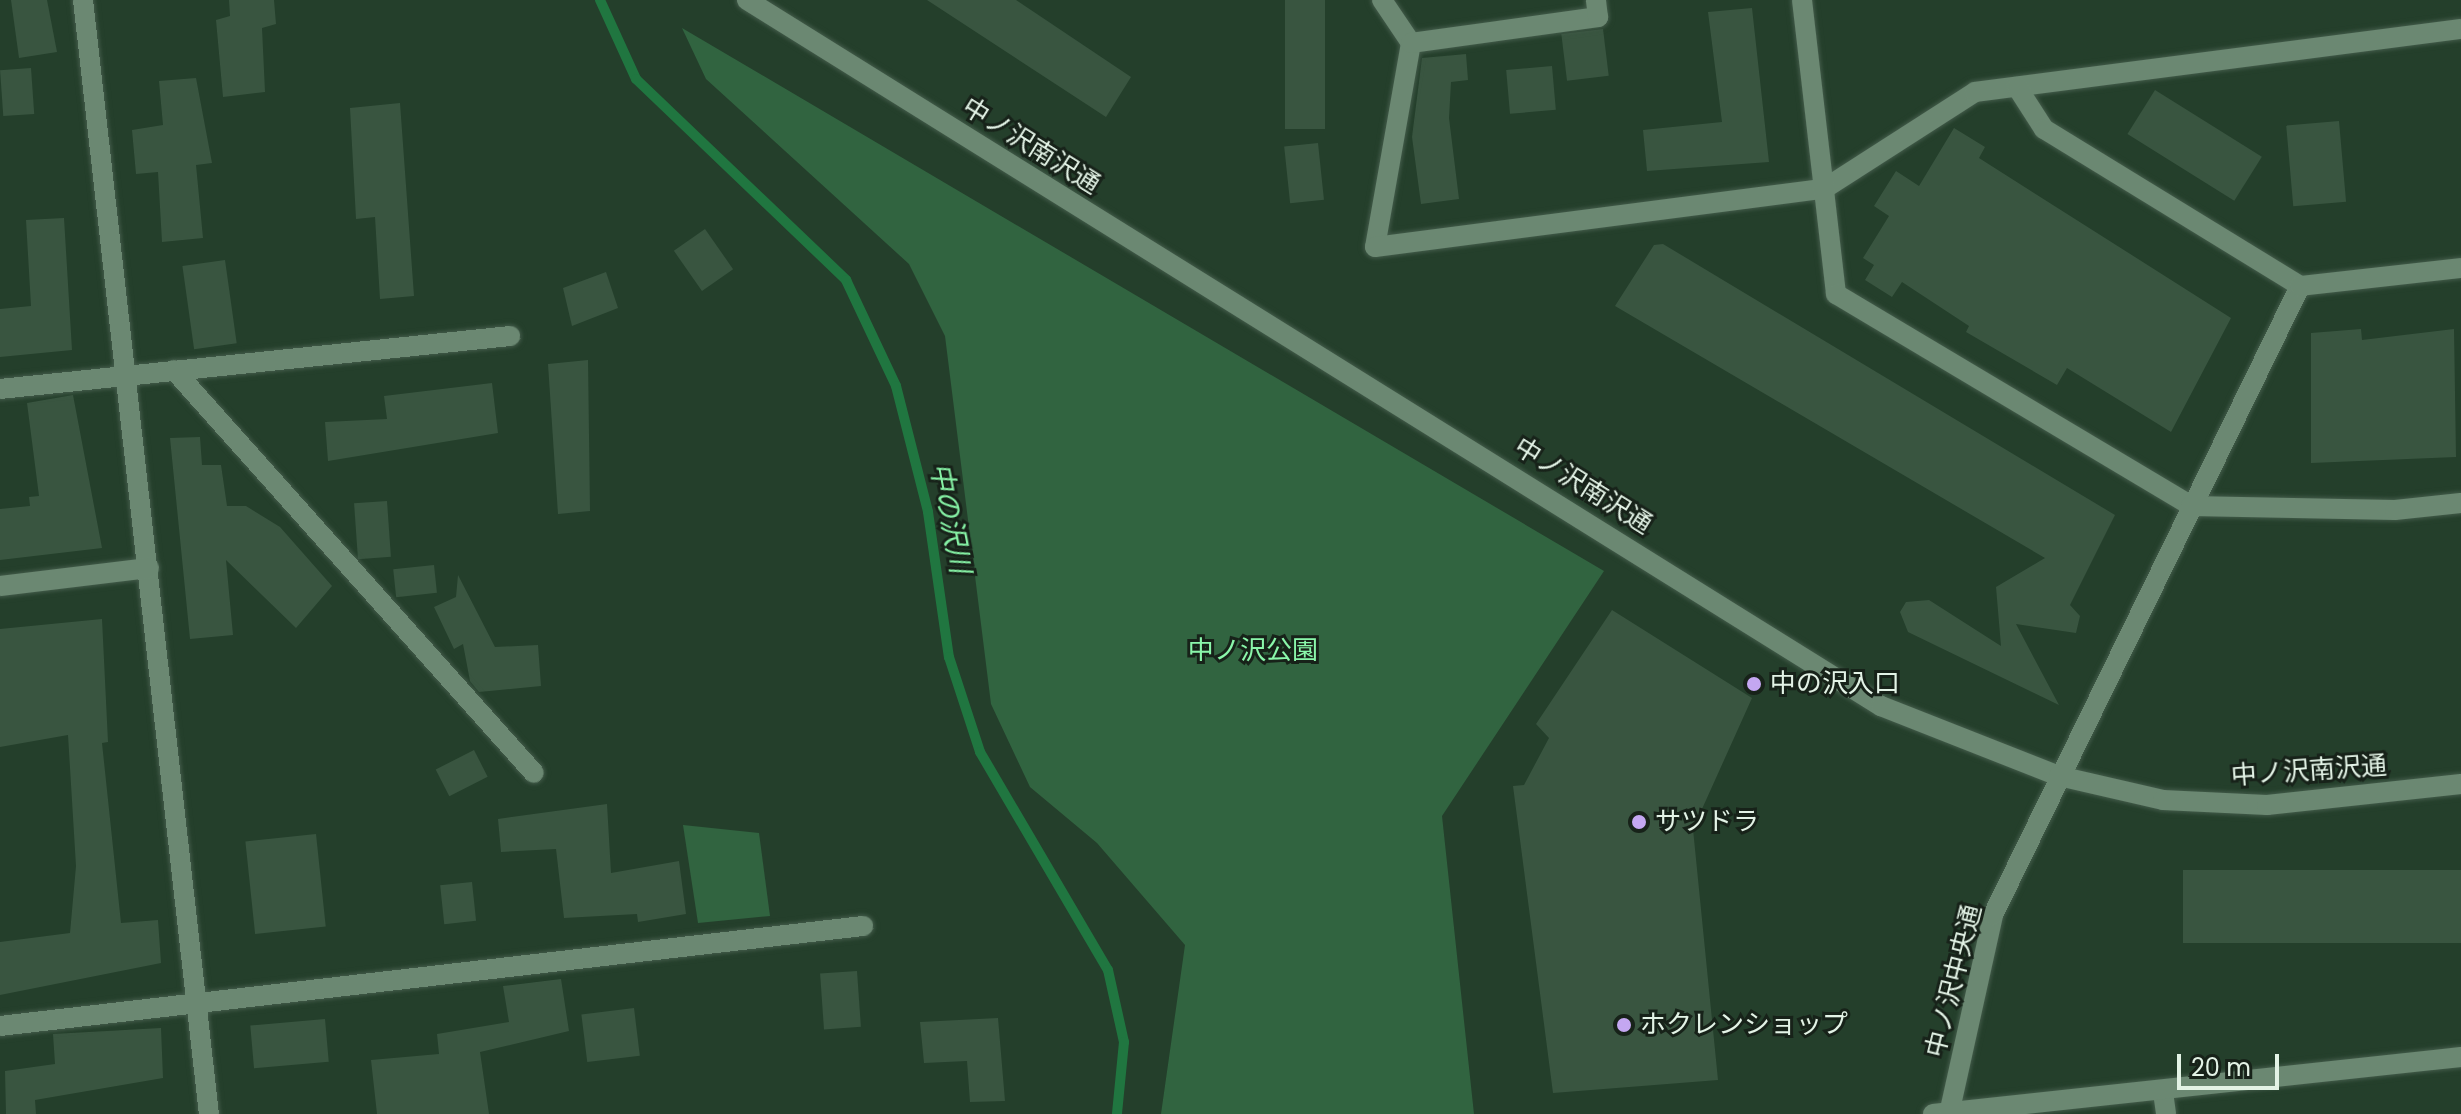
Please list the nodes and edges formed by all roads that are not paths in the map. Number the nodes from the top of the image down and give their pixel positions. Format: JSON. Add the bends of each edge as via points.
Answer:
{"nodes":[{"id":1,"x":83,"y":0,"type":"edge"},
{"id":2,"x":747,"y":0,"type":"edge"},
{"id":3,"x":1382,"y":0,"type":"edge"},
{"id":4,"x":1596,"y":0,"type":"edge"},
{"id":5,"x":1802,"y":0,"type":"edge"},
{"id":6,"x":2461,"y":29,"type":"edge"},
{"id":7,"x":1411,"y":43,"type":"junction"},
{"id":8,"x":2017,"y":87,"type":"junction"},
{"id":9,"x":1824,"y":189,"type":"junction"},
{"id":10,"x":2461,"y":268,"type":"edge"},
{"id":11,"x":2300,"y":286,"type":"junction"},
{"id":12,"x":510,"y":336,"type":"dead end"},
{"id":13,"x":174,"y":370,"type":"junction"},
{"id":14,"x":127,"y":375,"type":"junction"},
{"id":15,"x":0,"y":389,"type":"edge"},
{"id":16,"x":2461,"y":503,"type":"edge"},
{"id":17,"x":2191,"y":506,"type":"junction"},
{"id":18,"x":149,"y":568,"type":"junction"},
{"id":19,"x":0,"y":586,"type":"edge"},
{"id":20,"x":534,"y":773,"type":"dead end"},
{"id":21,"x":2059,"y":776,"type":"junction"},
{"id":22,"x":2461,"y":784,"type":"edge"},
{"id":23,"x":863,"y":926,"type":"dead end"},
{"id":24,"x":196,"y":1003,"type":"junction"},
{"id":25,"x":0,"y":1026,"type":"edge"},
{"id":26,"x":2461,"y":1057,"type":"edge"},
{"id":27,"x":2163,"y":1092,"type":"junction"},
{"id":28,"x":209,"y":1114,"type":"edge"},
{"id":29,"x":1944,"y":1114,"type":"edge"},
{"id":30,"x":2166,"y":1114,"type":"edge"}],
"edges":[{"from":1,"to":14,"type":"street"},
{"from":2,"to":21,"type":"street","name":"中ノ沢南沢通","via":[[1881,706]]},
{"from":3,"to":7,"type":"street"},
{"from":4,"to":7,"type":"street","via":[[1598,17]]},
{"from":5,"to":9,"type":"street"},
{"from":6,"to":8,"type":"street"},
{"from":7,"to":9,"type":"street","via":[[1375,247]]},
{"from":8,"to":9,"type":"street","via":[[1975,92]]},
{"from":8,"to":11,"type":"street","via":[[2044,129]]},
{"from":9,"to":17,"type":"street","via":[[1836,294]]},
{"from":10,"to":11,"type":"street"},
{"from":11,"to":17,"type":"street","name":"中ノ沢中央通"},
{"from":12,"to":13,"type":"street"},
{"from":13,"to":14,"type":"street"},
{"from":13,"to":20,"type":"street"},
{"from":14,"to":15,"type":"street"},
{"from":14,"to":18,"type":"street"},
{"from":16,"to":17,"type":"street","via":[[2395,510]]},
{"from":17,"to":21,"type":"street","name":"中ノ沢中央通"},
{"from":18,"to":19,"type":"street"},
{"from":18,"to":24,"type":"street"},
{"from":21,"to":22,"type":"street","name":"中ノ沢南沢通","via":[[2163,800],[2267,805]]},
{"from":21,"to":29,"type":"street","name":"中ノ沢中央通","via":[[1993,915]]},
{"from":23,"to":24,"type":"street"},
{"from":24,"to":25,"type":"street"},
{"from":24,"to":28,"type":"street"},
{"from":26,"to":27,"type":"street"},
{"from":27,"to":29,"type":"street"},
{"from":27,"to":30,"type":"street"}]}
